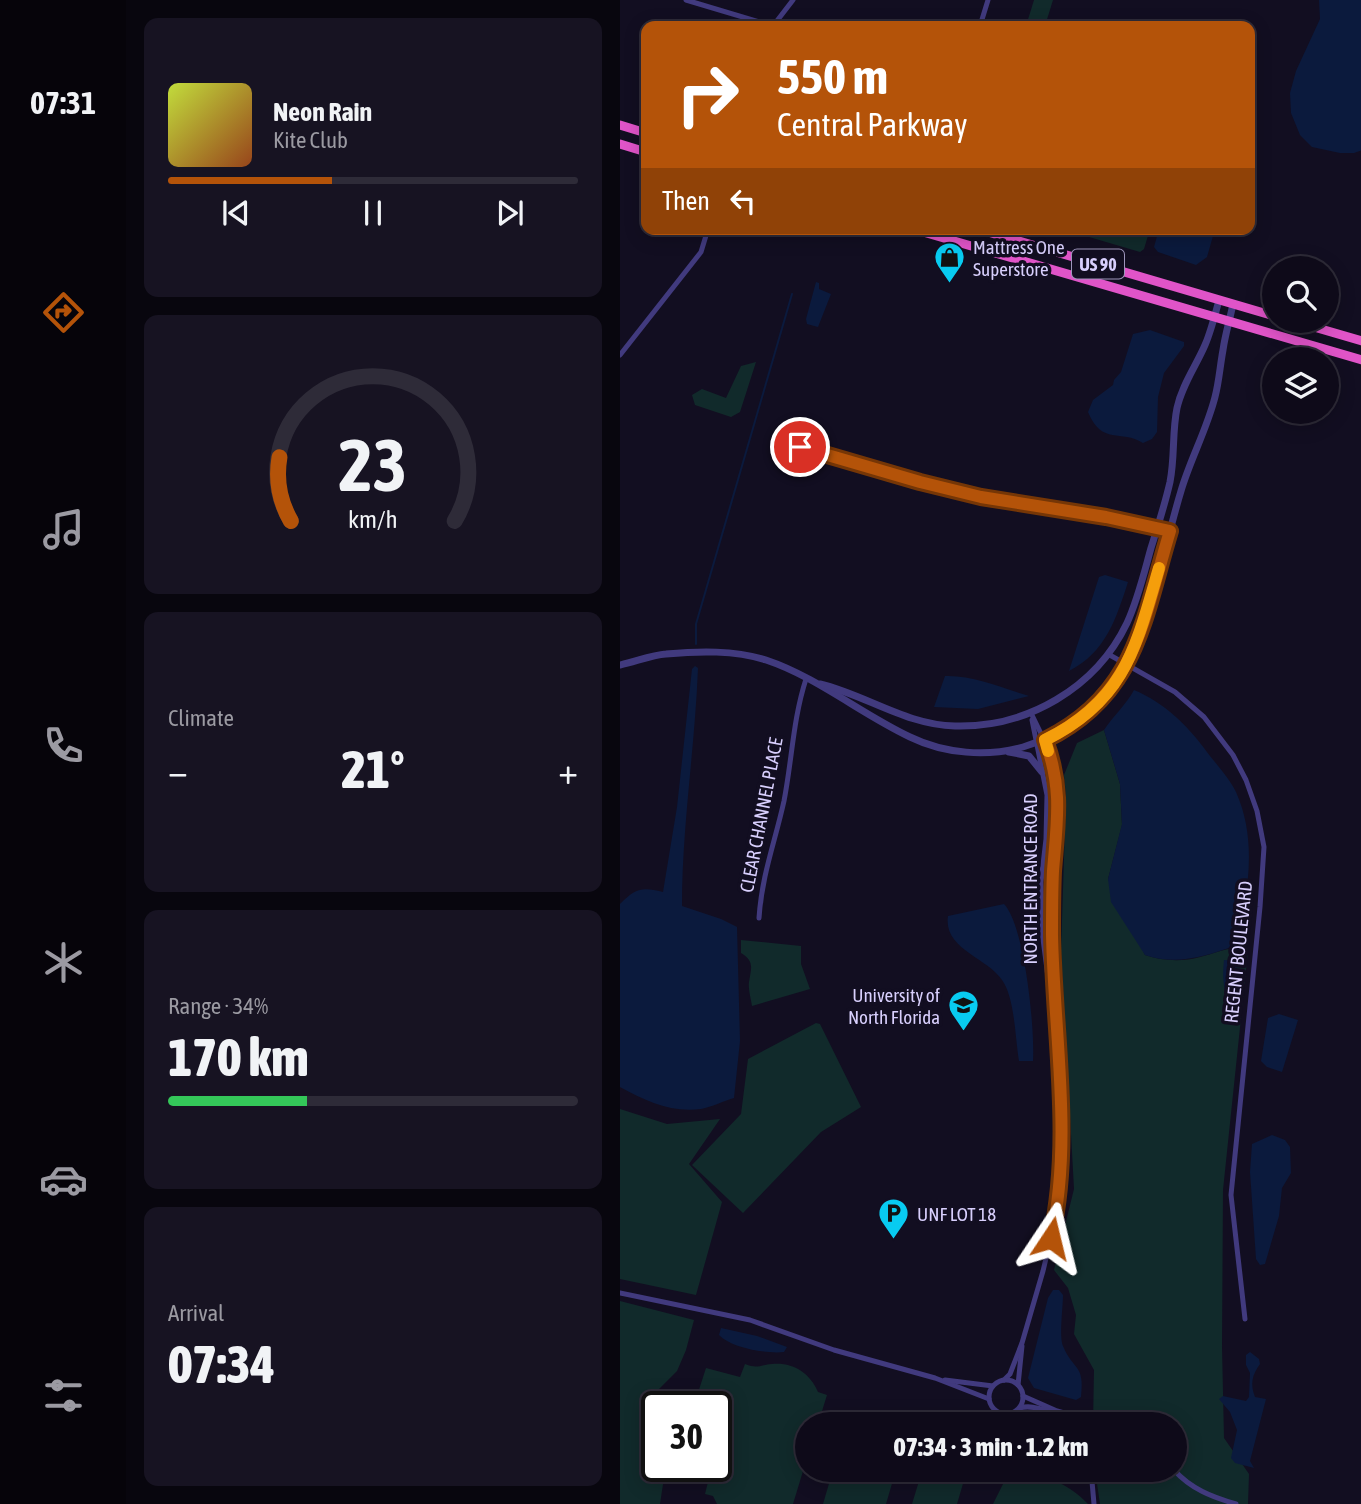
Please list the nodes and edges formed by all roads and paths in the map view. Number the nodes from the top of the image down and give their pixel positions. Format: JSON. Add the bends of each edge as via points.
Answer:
{"nodes":[{"id":1,"x":686,"y":0,"type":"edge"},
{"id":2,"x":793,"y":0,"type":"edge"},
{"id":3,"x":988,"y":0,"type":"edge"},
{"id":4,"x":709,"y":3,"type":"edge"},
{"id":5,"x":759,"y":21,"type":"edge"},
{"id":6,"x":777,"y":21,"type":"edge"},
{"id":7,"x":982,"y":21,"type":"edge"},
{"id":8,"x":620,"y":125,"type":"edge"},
{"id":9,"x":641,"y":131,"type":"edge"},
{"id":10,"x":620,"y":144,"type":"edge"},
{"id":11,"x":641,"y":150,"type":"edge"},
{"id":12,"x":706,"y":235,"type":"edge"},
{"id":13,"x":934,"y":235,"type":"edge"},
{"id":14,"x":999,"y":235,"type":"edge"},
{"id":15,"x":1219,"y":299,"type":"junction"},
{"id":16,"x":1234,"y":304,"type":"junction"},
{"id":17,"x":1262,"y":312,"type":"edge"},
{"id":18,"x":1214,"y":317,"type":"junction"},
{"id":19,"x":1229,"y":321,"type":"junction"},
{"id":20,"x":1334,"y":333,"type":"edge"},
{"id":21,"x":1361,"y":341,"type":"edge"},
{"id":22,"x":620,"y":355,"type":"edge"},
{"id":23,"x":1361,"y":360,"type":"edge"},
{"id":24,"x":777,"y":440,"type":"dead end"},
{"id":25,"x":1157,"y":528,"type":"junction"},
{"id":26,"x":1170,"y":531,"type":"junction"},
{"id":27,"x":1108,"y":654,"type":"junction"},
{"id":28,"x":620,"y":665,"type":"edge"},
{"id":29,"x":1127,"y":665,"type":"junction"},
{"id":30,"x":809,"y":681,"type":"junction"},
{"id":31,"x":1031,"y":713,"type":"junction"},
{"id":32,"x":1045,"y":740,"type":"junction"},
{"id":33,"x":1036,"y":743,"type":"junction"},
{"id":34,"x":1005,"y":751,"type":"junction"},
{"id":35,"x":1042,"y":772,"type":"junction"},
{"id":36,"x":1052,"y":900,"type":"junction"},
{"id":37,"x":1042,"y":912,"type":"junction"},
{"id":38,"x":759,"y":918,"type":"dead end"},
{"id":39,"x":1056,"y":1040,"type":"junction"},
{"id":40,"x":620,"y":1293,"type":"edge"},
{"id":41,"x":1245,"y":1319,"type":"dead end"},
{"id":42,"x":1022,"y":1343,"type":"junction"},
{"id":43,"x":935,"y":1378,"type":"junction"},
{"id":44,"x":1004,"y":1380,"type":"junction"},
{"id":45,"x":1018,"y":1385,"type":"junction"},
{"id":46,"x":993,"y":1386,"type":"junction"},
{"id":47,"x":1023,"y":1396,"type":"junction"},
{"id":48,"x":989,"y":1399,"type":"junction"},
{"id":49,"x":1017,"y":1409,"type":"junction"},
{"id":50,"x":1057,"y":1411,"type":"junction"},
{"id":51,"x":1060,"y":1412,"type":"edge"},
{"id":52,"x":1092,"y":1482,"type":"edge"},
{"id":53,"x":1187,"y":1482,"type":"edge"},
{"id":54,"x":1094,"y":1504,"type":"edge"},
{"id":55,"x":1236,"y":1504,"type":"edge"}],
"edges":[{"from":1,"to":4,"type":"street"},
{"from":2,"to":6,"type":"street"},
{"from":3,"to":7,"type":"street"},
{"from":4,"to":5,"type":"street"},
{"from":8,"to":9,"type":"highway"},
{"from":10,"to":11,"type":"highway"},
{"from":12,"to":22,"type":"street","via":[[701,252]]},
{"from":13,"to":18,"type":"highway","number":"US 90"},
{"from":14,"to":15,"type":"highway","number":"US 90"},
{"from":15,"to":16,"type":"highway","number":"US 90"},
{"from":15,"to":18,"type":"street"},
{"from":16,"to":17,"type":"highway","number":"US 90"},
{"from":16,"to":19,"type":"street"},
{"from":18,"to":19,"type":"highway","number":"US 90"},
{"from":18,"to":25,"type":"street","via":[[1177,406],[1171,479]]},
{"from":19,"to":23,"type":"highway","number":"US 90"},
{"from":19,"to":26,"type":"street","via":[[1215,397]]},
{"from":20,"to":21,"type":"highway"},
{"from":24,"to":25,"type":"street","via":[[972,495]]},
{"from":25,"to":26,"type":"street"},
{"from":25,"to":27,"type":"street","via":[[1133,609]]},
{"from":26,"to":29,"type":"street"},
{"from":27,"to":29,"type":"street","name":"REGENT BOULEVARD"},
{"from":27,"to":31,"type":"street","via":[[1078,686]]},
{"from":28,"to":30,"type":"street","via":[[662,654],[710,651],[764,659]]},
{"from":29,"to":32,"type":"street","via":[[1088,713]]},
{"from":29,"to":41,"type":"street","name":"REGENT BOULEVARD","via":[[1175,692],[1204,717],[1233,755],[1257,811],[1263,847],[1260,907],[1231,1195]]},
{"from":30,"to":31,"type":"street","via":[[937,725],[990,724]]},
{"from":30,"to":34,"type":"street","via":[[912,738],[964,752]]},
{"from":30,"to":38,"type":"street","name":"CLEAR CHANNEL PLACE","via":[[793,728],[784,800],[765,868]]},
{"from":31,"to":32,"type":"street","name":"NORTH ENTRANCE ROAD"},
{"from":31,"to":33,"type":"street","name":"NORTH ENTRANCE ROAD"},
{"from":32,"to":33,"type":"street"},
{"from":32,"to":36,"type":"street","name":"NORTH ENTRANCE ROAD","via":[[1059,813]]},
{"from":33,"to":34,"type":"street"},
{"from":33,"to":35,"type":"street","name":"NORTH ENTRANCE ROAD"},
{"from":34,"to":35,"type":"street","via":[[1029,757]]},
{"from":35,"to":37,"type":"street","name":"NORTH ENTRANCE ROAD","via":[[1047,811]]},
{"from":36,"to":37,"type":"street"},
{"from":36,"to":39,"type":"street","name":"NORTH ENTRANCE ROAD"},
{"from":37,"to":39,"type":"street","name":"NORTH ENTRANCE ROAD"},
{"from":39,"to":42,"type":"street","name":"NORTH ENTRANCE ROAD","via":[[1061,1154],[1058,1204]]},
{"from":40,"to":43,"type":"street","via":[[750,1320]]},
{"from":42,"to":44,"type":"street"},
{"from":42,"to":45,"type":"street"},
{"from":43,"to":46,"type":"street"},
{"from":43,"to":48,"type":"street"},
{"from":44,"to":45,"type":"street"},
{"from":44,"to":46,"type":"street"},
{"from":45,"to":47,"type":"street"},
{"from":46,"to":48,"type":"street"},
{"from":47,"to":49,"type":"street"},
{"from":47,"to":50,"type":"street"},
{"from":48,"to":49,"type":"street","via":[[1001,1413]]},
{"from":49,"to":50,"type":"street","via":[[1030,1406]]},
{"from":50,"to":51,"type":"street"},
{"from":52,"to":54,"type":"street"},
{"from":53,"to":55,"type":"street"}]}
